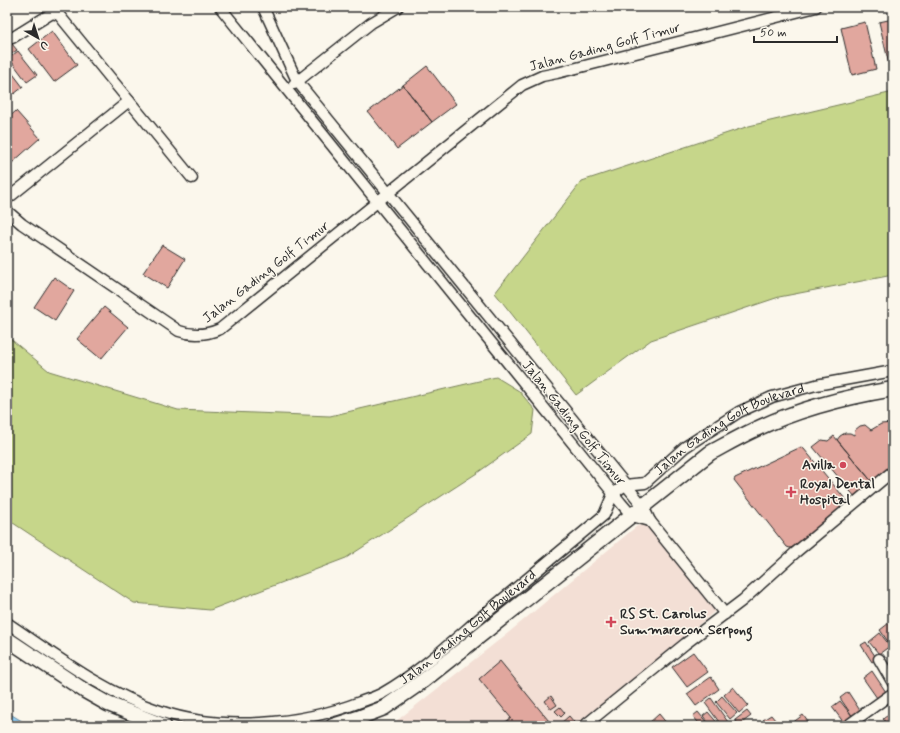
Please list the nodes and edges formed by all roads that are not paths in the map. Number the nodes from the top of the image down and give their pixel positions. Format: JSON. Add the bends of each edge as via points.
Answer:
{"nodes":[{"id":1,"x":220,"y":7,"type":"edge"},
{"id":2,"x":263,"y":7,"type":"edge"},
{"id":3,"x":398,"y":7,"type":"edge"},
{"id":4,"x":816,"y":7,"type":"edge"},
{"id":5,"x":12,"y":38,"type":"dead end"},
{"id":6,"x":297,"y":81,"type":"junction"},
{"id":7,"x":288,"y":90,"type":"junction"},
{"id":8,"x":129,"y":100,"type":"junction"},
{"id":9,"x":192,"y":178,"type":"dead end"},
{"id":10,"x":389,"y":193,"type":"junction"},
{"id":11,"x":7,"y":198,"type":"edge"},
{"id":12,"x":378,"y":201,"type":"junction"},
{"id":13,"x":7,"y":212,"type":"edge"},
{"id":14,"x":893,"y":371,"type":"edge"},
{"id":15,"x":893,"y":389,"type":"edge"},
{"id":16,"x":893,"y":471,"type":"edge"},
{"id":17,"x":625,"y":484,"type":"junction"},
{"id":18,"x":613,"y":494,"type":"junction"},
{"id":19,"x":643,"y":506,"type":"junction"},
{"id":20,"x":632,"y":516,"type":"junction"},
{"id":21,"x":650,"y":521,"type":"junction"},
{"id":22,"x":725,"y":614,"type":"junction"},
{"id":23,"x":7,"y":623,"type":"edge"},
{"id":24,"x":7,"y":639,"type":"edge"},
{"id":25,"x":879,"y":659,"type":"dead end"},
{"id":26,"x":893,"y":683,"type":"edge"},
{"id":27,"x":893,"y":693,"type":"edge"},
{"id":28,"x":164,"y":726,"type":"edge"},
{"id":29,"x":333,"y":726,"type":"edge"},
{"id":30,"x":584,"y":726,"type":"edge"},
{"id":31,"x":848,"y":726,"type":"edge"}],
"edges":[{"from":1,"to":7,"type":"street","name":"Jalan Gading Golf Timur"},
{"from":2,"to":6,"type":"street","name":"Jalan Gading Golf Timur"},
{"from":3,"to":6,"type":"street","via":[[371,23]]},
{"from":4,"to":10,"type":"street","name":"Jalan Gading Golf Timur","via":[[535,78],[517,88]]},
{"from":5,"to":8,"type":"street","via":[[52,13],[59,15]]},
{"from":6,"to":7,"type":"street"},
{"from":6,"to":10,"type":"street","name":"Jalan Gading Golf Timur"},
{"from":7,"to":12,"type":"street","name":"Jalan Gading Golf Timur"},
{"from":8,"to":9,"type":"street"},
{"from":8,"to":11,"type":"street"},
{"from":10,"to":12,"type":"street"},
{"from":10,"to":17,"type":"street","name":"Jalan Gading Golf Timur"},
{"from":12,"to":13,"type":"street","name":"Jalan Gading Golf Timur","via":[[220,329],[209,334],[189,335],[179,331]]},
{"from":12,"to":18,"type":"street","name":"Jalan Gading Golf Timur"},
{"from":14,"to":17,"type":"street","name":"Jalan Gading Golf Boulevard","via":[[816,385],[772,397],[739,412],[685,447],[645,483]]},
{"from":15,"to":19,"type":"main road","name":"Jalan Gading Golf Boulevard","via":[[856,395],[804,410],[754,430],[710,453]]},
{"from":16,"to":22,"type":"street"},
{"from":17,"to":18,"type":"street","name":"Jalan Gading Golf Boulevard"},
{"from":17,"to":19,"type":"street","name":"Jalan Gading Golf Timur"},
{"from":18,"to":20,"type":"street","name":"Jalan Gading Golf Timur"},
{"from":18,"to":23,"type":"street","name":"Jalan Gading Golf Boulevard","via":[[604,515],[420,668],[382,693],[341,709],[297,719],[254,723],[209,722],[160,712],[126,698]]},
{"from":19,"to":20,"type":"main road","name":"Jalan Gading Golf Boulevard"},
{"from":19,"to":21,"type":"street","name":"Jalan Gading Golf Timur"},
{"from":20,"to":21,"type":"street"},
{"from":20,"to":29,"type":"main road","name":"Jalan Gading Golf Boulevard","via":[[423,681],[384,708]]},
{"from":21,"to":22,"type":"street","name":"Jalan Gading Golf Timur"},
{"from":22,"to":30,"type":"street"},
{"from":24,"to":28,"type":"main road","via":[[108,704]]},
{"from":25,"to":26,"type":"street"},
{"from":27,"to":31,"type":"street"}]}
